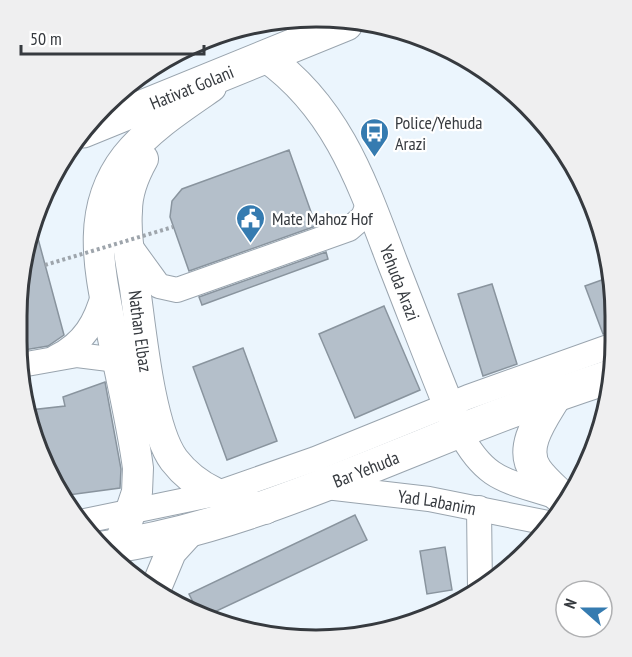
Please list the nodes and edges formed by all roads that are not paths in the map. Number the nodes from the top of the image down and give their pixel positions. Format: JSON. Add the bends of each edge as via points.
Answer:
{"nodes":[{"id":1,"x":336,"y":28,"type":"edge"},
{"id":2,"x":252,"y":63,"type":"junction"},
{"id":3,"x":183,"y":106,"type":"junction"},
{"id":4,"x":100,"y":124,"type":"edge"},
{"id":5,"x":369,"y":202,"type":"junction"},
{"id":6,"x":129,"y":244,"type":"junction"},
{"id":7,"x":104,"y":292,"type":"junction"},
{"id":8,"x":605,"y":349,"type":"edge"},
{"id":9,"x":54,"y":358,"type":"junction"},
{"id":10,"x":117,"y":360,"type":"junction"},
{"id":11,"x":28,"y":363,"type":"edge"},
{"id":12,"x":603,"y":379,"type":"edge"},
{"id":13,"x":556,"y":394,"type":"junction"},
{"id":14,"x":454,"y":418,"type":"junction"},
{"id":15,"x":320,"y":486,"type":"junction"},
{"id":16,"x":215,"y":494,"type":"junction"},
{"id":17,"x":556,"y":502,"type":"edge"},
{"id":18,"x":554,"y":504,"type":"edge"},
{"id":19,"x":552,"y":507,"type":"edge"},
{"id":20,"x":265,"y":508,"type":"junction"},
{"id":21,"x":479,"y":508,"type":"junction"},
{"id":22,"x":131,"y":513,"type":"junction"},
{"id":23,"x":90,"y":520,"type":"edge"},
{"id":24,"x":192,"y":529,"type":"junction"},
{"id":25,"x":114,"y":547,"type":"edge"},
{"id":26,"x":117,"y":550,"type":"edge"},
{"id":27,"x":480,"y":579,"type":"edge"},
{"id":28,"x":158,"y":583,"type":"edge"}],
"edges":[{"from":1,"to":2,"type":"highway","name":"Hativat Golani"},
{"from":2,"to":3,"type":"main road","name":"Nathan Elbaz"},
{"from":2,"to":4,"type":"highway","name":"Hativat Golani"},
{"from":2,"to":5,"type":"main road","name":"Yehuda Arazi","via":[[292,75],[310,93],[345,147]]},
{"from":3,"to":6,"type":"main road","name":"Nathan Elbaz","via":[[135,172],[126,211]]},
{"from":3,"to":7,"type":"main road","name":"Nathan Elbaz","via":[[136,145],[115,175],[101,214],[98,237]]},
{"from":5,"to":6,"type":"street","via":[[363,217],[349,229],[177,290],[159,286]]},
{"from":5,"to":14,"type":"main road","name":"Yehuda Arazi"},
{"from":6,"to":16,"type":"main road","name":"Nathan Elbaz","via":[[143,344],[166,448],[176,463]]},
{"from":7,"to":9,"type":"street","via":[[84,337]]},
{"from":7,"to":10,"type":"main road","name":"Nathan Elbaz"},
{"from":8,"to":14,"type":"street"},
{"from":9,"to":10,"type":"street","via":[[86,355]]},
{"from":9,"to":11,"type":"street"},
{"from":10,"to":22,"type":"main road","name":"Nathan Elbaz","via":[[138,468]]},
{"from":12,"to":13,"type":"highway","name":"Bar Yehuda"},
{"from":13,"to":14,"type":"highway","name":"Bar Yehuda"},
{"from":13,"to":17,"type":"highway","via":[[536,429],[530,457]]},
{"from":14,"to":15,"type":"highway","name":"Bar Yehuda"},
{"from":14,"to":16,"type":"street","via":[[315,459]]},
{"from":14,"to":18,"type":"street","via":[[480,466]]},
{"from":15,"to":20,"type":"highway","name":"Bar Yehuda"},
{"from":15,"to":21,"type":"street","name":"Yad Labanim"},
{"from":16,"to":20,"type":"main road","name":"Nathan Elbaz"},
{"from":16,"to":22,"type":"street"},
{"from":19,"to":21,"type":"street","name":"Yad Labanim"},
{"from":20,"to":24,"type":"highway","name":"Bar Yehuda"},
{"from":21,"to":27,"type":"street"},
{"from":22,"to":23,"type":"street"},
{"from":22,"to":25,"type":"main road","name":"Nathan Elbaz"},
{"from":24,"to":26,"type":"highway","name":"Bar Yehuda"},
{"from":24,"to":28,"type":"main road","via":[[171,552]]}]}
